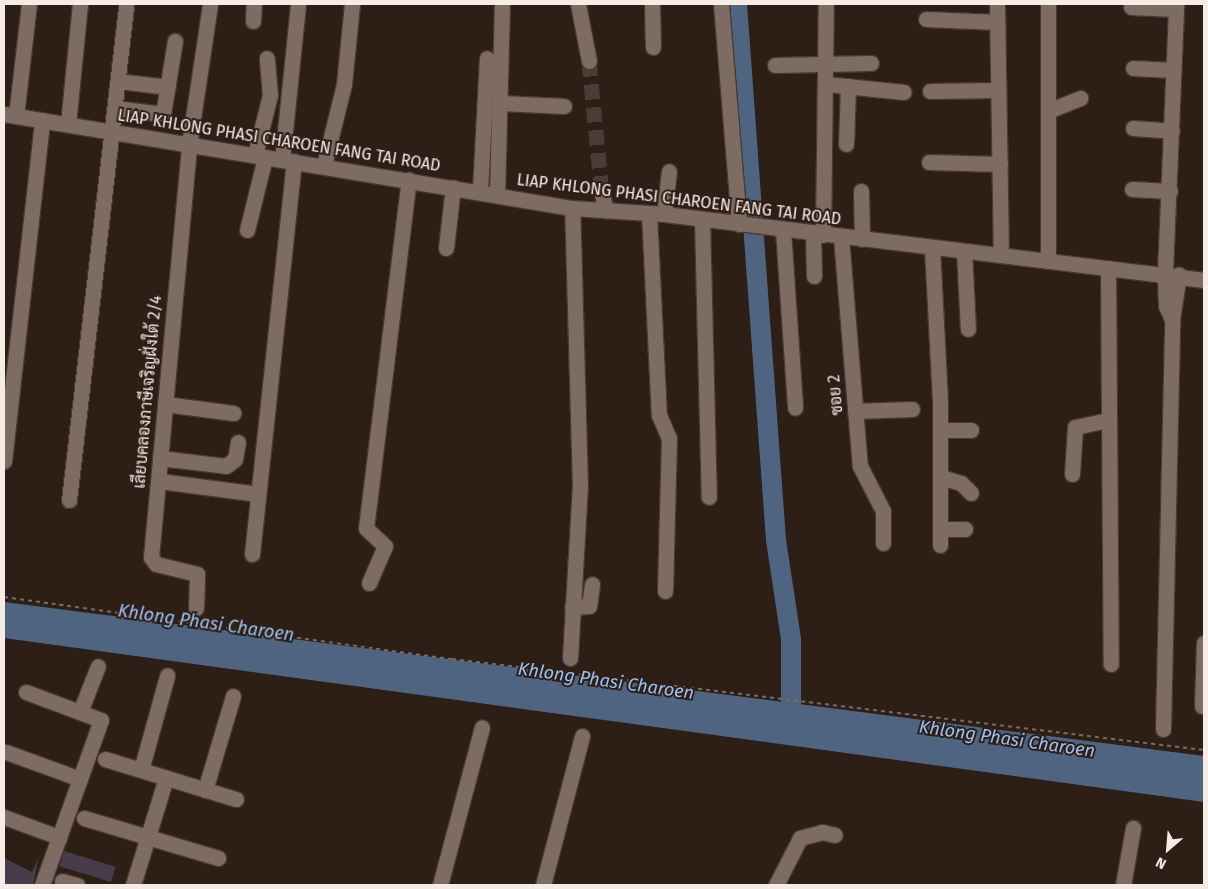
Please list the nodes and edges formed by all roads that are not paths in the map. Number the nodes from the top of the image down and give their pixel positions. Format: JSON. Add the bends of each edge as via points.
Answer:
{"nodes":[{"id":1,"x":29,"y":4,"type":"edge"},
{"id":2,"x":80,"y":4,"type":"edge"},
{"id":3,"x":126,"y":4,"type":"edge"},
{"id":4,"x":210,"y":4,"type":"edge"},
{"id":5,"x":254,"y":4,"type":"edge"},
{"id":6,"x":298,"y":4,"type":"edge"},
{"id":7,"x":352,"y":4,"type":"edge"},
{"id":8,"x":502,"y":4,"type":"edge"},
{"id":9,"x":578,"y":4,"type":"edge"},
{"id":10,"x":652,"y":4,"type":"edge"},
{"id":11,"x":721,"y":4,"type":"edge"},
{"id":12,"x":826,"y":4,"type":"edge"},
{"id":13,"x":997,"y":4,"type":"edge"},
{"id":14,"x":1048,"y":4,"type":"edge"},
{"id":15,"x":1175,"y":6,"type":"edge"},
{"id":16,"x":1131,"y":7,"type":"dead end"},
{"id":17,"x":926,"y":19,"type":"dead end"},
{"id":18,"x":252,"y":21,"type":"dead end"},
{"id":19,"x":997,"y":22,"type":"junction"},
{"id":20,"x":175,"y":41,"type":"dead end"},
{"id":21,"x":653,"y":47,"type":"dead end"},
{"id":22,"x":267,"y":58,"type":"dead end"},
{"id":23,"x":486,"y":58,"type":"dead end"},
{"id":24,"x":589,"y":61,"type":"tunnel mouth"},
{"id":25,"x":826,"y":62,"type":"junction"},
{"id":26,"x":871,"y":63,"type":"dead end"},
{"id":27,"x":775,"y":65,"type":"dead end"},
{"id":28,"x":1133,"y":68,"type":"dead end"},
{"id":29,"x":1174,"y":70,"type":"junction"},
{"id":30,"x":118,"y":81,"type":"junction"},
{"id":31,"x":826,"y":84,"type":"junction"},
{"id":32,"x":848,"y":86,"type":"junction"},
{"id":33,"x":168,"y":87,"type":"junction"},
{"id":34,"x":998,"y":90,"type":"junction"},
{"id":35,"x":930,"y":91,"type":"dead end"},
{"id":36,"x":904,"y":92,"type":"dead end"},
{"id":37,"x":1080,"y":98,"type":"dead end"},
{"id":38,"x":501,"y":103,"type":"junction"},
{"id":39,"x":564,"y":106,"type":"dead end"},
{"id":40,"x":114,"y":108,"type":"junction"},
{"id":41,"x":1048,"y":111,"type":"junction"},
{"id":42,"x":10,"y":115,"type":"edge"},
{"id":43,"x":42,"y":120,"type":"junction"},
{"id":44,"x":68,"y":124,"type":"junction"},
{"id":45,"x":1132,"y":128,"type":"dead end"},
{"id":46,"x":1172,"y":131,"type":"junction"},
{"id":47,"x":112,"y":132,"type":"junction"},
{"id":48,"x":846,"y":144,"type":"dead end"},
{"id":49,"x":188,"y":145,"type":"junction"},
{"id":50,"x":260,"y":156,"type":"junction"},
{"id":51,"x":288,"y":160,"type":"junction"},
{"id":52,"x":929,"y":162,"type":"dead end"},
{"id":53,"x":1000,"y":164,"type":"junction"},
{"id":54,"x":324,"y":165,"type":"junction"},
{"id":55,"x":669,"y":171,"type":"dead end"},
{"id":56,"x":409,"y":180,"type":"junction"},
{"id":57,"x":452,"y":187,"type":"junction"},
{"id":58,"x":1132,"y":189,"type":"dead end"},
{"id":59,"x":480,"y":191,"type":"junction"},
{"id":60,"x":861,"y":191,"type":"dead end"},
{"id":61,"x":1170,"y":191,"type":"junction"},
{"id":62,"x":602,"y":194,"type":"tunnel mouth"},
{"id":63,"x":497,"y":195,"type":"junction"},
{"id":64,"x":572,"y":208,"type":"junction"},
{"id":65,"x":606,"y":211,"type":"junction"},
{"id":66,"x":649,"y":213,"type":"junction"},
{"id":67,"x":664,"y":214,"type":"junction"},
{"id":68,"x":702,"y":219,"type":"junction"},
{"id":69,"x":746,"y":225,"type":"junction"},
{"id":70,"x":247,"y":230,"type":"dead end"},
{"id":71,"x":783,"y":230,"type":"junction"},
{"id":72,"x":818,"y":235,"type":"junction"},
{"id":73,"x":841,"y":237,"type":"junction"},
{"id":74,"x":862,"y":239,"type":"junction"},
{"id":75,"x":446,"y":248,"type":"dead end"},
{"id":76,"x":932,"y":248,"type":"junction"},
{"id":77,"x":964,"y":252,"type":"junction"},
{"id":78,"x":1000,"y":255,"type":"junction"},
{"id":79,"x":1048,"y":261,"type":"junction"},
{"id":80,"x":1108,"y":268,"type":"junction"},
{"id":81,"x":1172,"y":274,"type":"junction"},
{"id":82,"x":814,"y":276,"type":"dead end"},
{"id":83,"x":1204,"y":280,"type":"edge"},
{"id":84,"x":968,"y":329,"type":"dead end"},
{"id":85,"x":165,"y":404,"type":"junction"},
{"id":86,"x":795,"y":408,"type":"dead end"},
{"id":87,"x":912,"y":409,"type":"dead end"},
{"id":88,"x":855,"y":411,"type":"junction"},
{"id":89,"x":233,"y":413,"type":"dead end"},
{"id":90,"x":1109,"y":420,"type":"junction"},
{"id":91,"x":940,"y":430,"type":"junction"},
{"id":92,"x":971,"y":430,"type":"dead end"},
{"id":93,"x":238,"y":442,"type":"dead end"},
{"id":94,"x":160,"y":458,"type":"junction"},
{"id":95,"x":4,"y":461,"type":"edge"},
{"id":96,"x":1072,"y":474,"type":"dead end"},
{"id":97,"x":941,"y":477,"type":"junction"},
{"id":98,"x":167,"y":482,"type":"dead end"},
{"id":99,"x":971,"y":493,"type":"dead end"},
{"id":100,"x":258,"y":494,"type":"junction"},
{"id":101,"x":709,"y":497,"type":"dead end"},
{"id":102,"x":69,"y":500,"type":"dead end"},
{"id":103,"x":942,"y":529,"type":"junction"},
{"id":104,"x":965,"y":529,"type":"dead end"},
{"id":105,"x":883,"y":543,"type":"dead end"},
{"id":106,"x":940,"y":545,"type":"dead end"},
{"id":107,"x":252,"y":554,"type":"dead end"},
{"id":108,"x":369,"y":583,"type":"dead end"},
{"id":109,"x":592,"y":584,"type":"dead end"},
{"id":110,"x":665,"y":591,"type":"dead end"},
{"id":111,"x":572,"y":607,"type":"junction"},
{"id":112,"x":196,"y":608,"type":"dead end"},
{"id":113,"x":1204,"y":643,"type":"edge"},
{"id":114,"x":570,"y":658,"type":"dead end"},
{"id":115,"x":1111,"y":664,"type":"dead end"},
{"id":116,"x":98,"y":666,"type":"dead end"},
{"id":117,"x":167,"y":676,"type":"dead end"},
{"id":118,"x":26,"y":692,"type":"dead end"},
{"id":119,"x":233,"y":696,"type":"dead end"},
{"id":120,"x":1202,"y":706,"type":"dead end"},
{"id":121,"x":80,"y":712,"type":"junction"},
{"id":122,"x":482,"y":727,"type":"dead end"},
{"id":123,"x":1163,"y":730,"type":"dead end"},
{"id":124,"x":582,"y":736,"type":"dead end"},
{"id":125,"x":6,"y":752,"type":"dead end"},
{"id":126,"x":105,"y":759,"type":"dead end"},
{"id":127,"x":141,"y":770,"type":"junction"},
{"id":128,"x":166,"y":778,"type":"junction"},
{"id":129,"x":80,"y":779,"type":"junction"},
{"id":130,"x":205,"y":790,"type":"junction"},
{"id":131,"x":236,"y":800,"type":"dead end"},
{"id":132,"x":4,"y":817,"type":"edge"},
{"id":133,"x":84,"y":818,"type":"dead end"},
{"id":134,"x":1132,"y":828,"type":"dead end"},
{"id":135,"x":835,"y":835,"type":"dead end"},
{"id":136,"x":59,"y":837,"type":"junction"},
{"id":137,"x":148,"y":837,"type":"junction"},
{"id":138,"x":218,"y":858,"type":"dead end"},
{"id":139,"x":62,"y":881,"type":"dead end"},
{"id":140,"x":42,"y":885,"type":"edge"},
{"id":141,"x":77,"y":885,"type":"edge"},
{"id":142,"x":133,"y":885,"type":"edge"},
{"id":143,"x":440,"y":885,"type":"edge"},
{"id":144,"x":543,"y":885,"type":"edge"},
{"id":145,"x":776,"y":885,"type":"edge"},
{"id":146,"x":1123,"y":885,"type":"edge"}],
"edges":[{"from":1,"to":42,"type":"street"},
{"from":2,"to":44,"type":"street"},
{"from":3,"to":30,"type":"street"},
{"from":4,"to":49,"type":"street","name":"เลียบคลองภาษีเจริญฝั่งใต้ 2/4"},
{"from":5,"to":18,"type":"street"},
{"from":6,"to":51,"type":"street"},
{"from":7,"to":54,"type":"street","via":[[344,84]]},
{"from":8,"to":38,"type":"street"},
{"from":9,"to":24,"type":"street"},
{"from":10,"to":21,"type":"street"},
{"from":11,"to":69,"type":"street"},
{"from":12,"to":25,"type":"street"},
{"from":13,"to":19,"type":"street"},
{"from":14,"to":41,"type":"street"},
{"from":15,"to":16,"type":"street"},
{"from":15,"to":29,"type":"street"},
{"from":17,"to":19,"type":"street"},
{"from":19,"to":34,"type":"street"},
{"from":20,"to":33,"type":"street"},
{"from":22,"to":50,"type":"street","via":[[270,95]]},
{"from":23,"to":59,"type":"street"},
{"from":25,"to":26,"type":"street"},
{"from":25,"to":27,"type":"street"},
{"from":25,"to":31,"type":"street"},
{"from":28,"to":29,"type":"street"},
{"from":29,"to":46,"type":"street"},
{"from":30,"to":33,"type":"street"},
{"from":30,"to":40,"type":"street"},
{"from":31,"to":32,"type":"street"},
{"from":31,"to":72,"type":"street"},
{"from":32,"to":36,"type":"street"},
{"from":32,"to":48,"type":"street"},
{"from":33,"to":40,"type":"street","via":[[163,114]]},
{"from":34,"to":35,"type":"street"},
{"from":34,"to":53,"type":"street"},
{"from":37,"to":41,"type":"street"},
{"from":38,"to":39,"type":"street"},
{"from":38,"to":63,"type":"street"},
{"from":40,"to":47,"type":"street"},
{"from":41,"to":79,"type":"street"},
{"from":42,"to":43,"type":"street","name":"LIAP KHLONG PHASI CHAROEN FANG TAI ROAD"},
{"from":43,"to":44,"type":"street","name":"LIAP KHLONG PHASI CHAROEN FANG TAI ROAD"},
{"from":43,"to":95,"type":"street"},
{"from":44,"to":47,"type":"street","name":"LIAP KHLONG PHASI CHAROEN FANG TAI ROAD"},
{"from":45,"to":46,"type":"street"},
{"from":46,"to":61,"type":"street"},
{"from":47,"to":49,"type":"street","name":"LIAP KHLONG PHASI CHAROEN FANG TAI ROAD"},
{"from":47,"to":102,"type":"street"},
{"from":49,"to":50,"type":"street","name":"LIAP KHLONG PHASI CHAROEN FANG TAI ROAD"},
{"from":49,"to":85,"type":"street","name":"เลียบคลองภาษีเจริญฝั่งใต้ 2/4"},
{"from":50,"to":51,"type":"street","name":"LIAP KHLONG PHASI CHAROEN FANG TAI ROAD"},
{"from":50,"to":70,"type":"street"},
{"from":51,"to":54,"type":"street","name":"LIAP KHLONG PHASI CHAROEN FANG TAI ROAD"},
{"from":51,"to":100,"type":"street"},
{"from":52,"to":53,"type":"street"},
{"from":53,"to":78,"type":"street"},
{"from":54,"to":56,"type":"street","name":"LIAP KHLONG PHASI CHAROEN FANG TAI ROAD"},
{"from":55,"to":67,"type":"street"},
{"from":56,"to":57,"type":"street","name":"LIAP KHLONG PHASI CHAROEN FANG TAI ROAD"},
{"from":56,"to":108,"type":"street","via":[[366,528],[385,546]]},
{"from":57,"to":59,"type":"street","name":"LIAP KHLONG PHASI CHAROEN FANG TAI ROAD"},
{"from":57,"to":75,"type":"street"},
{"from":58,"to":61,"type":"street"},
{"from":59,"to":63,"type":"street","name":"LIAP KHLONG PHASI CHAROEN FANG TAI ROAD"},
{"from":60,"to":74,"type":"street"},
{"from":61,"to":81,"type":"street"},
{"from":62,"to":65,"type":"street"},
{"from":63,"to":64,"type":"street","name":"LIAP KHLONG PHASI CHAROEN FANG TAI ROAD"},
{"from":64,"to":65,"type":"street","name":"LIAP KHLONG PHASI CHAROEN FANG TAI ROAD"},
{"from":64,"to":111,"type":"street","via":[[580,487]]},
{"from":65,"to":66,"type":"street","name":"LIAP KHLONG PHASI CHAROEN FANG TAI ROAD"},
{"from":66,"to":67,"type":"street","name":"LIAP KHLONG PHASI CHAROEN FANG TAI ROAD"},
{"from":66,"to":110,"type":"street","via":[[659,415],[669,438]]},
{"from":67,"to":68,"type":"street","name":"LIAP KHLONG PHASI CHAROEN FANG TAI ROAD"},
{"from":68,"to":69,"type":"street","name":"LIAP KHLONG PHASI CHAROEN FANG TAI ROAD"},
{"from":68,"to":101,"type":"street"},
{"from":69,"to":71,"type":"street","name":"LIAP KHLONG PHASI CHAROEN FANG TAI ROAD"},
{"from":71,"to":72,"type":"street","name":"LIAP KHLONG PHASI CHAROEN FANG TAI ROAD"},
{"from":71,"to":86,"type":"street"},
{"from":72,"to":73,"type":"street","name":"LIAP KHLONG PHASI CHAROEN FANG TAI ROAD"},
{"from":72,"to":82,"type":"street"},
{"from":73,"to":74,"type":"street","name":"LIAP KHLONG PHASI CHAROEN FANG TAI ROAD"},
{"from":73,"to":88,"type":"street","name":"ซอย 2"},
{"from":74,"to":76,"type":"street","name":"LIAP KHLONG PHASI CHAROEN FANG TAI ROAD"},
{"from":76,"to":77,"type":"street","name":"LIAP KHLONG PHASI CHAROEN FANG TAI ROAD"},
{"from":76,"to":91,"type":"street"},
{"from":77,"to":78,"type":"street","name":"LIAP KHLONG PHASI CHAROEN FANG TAI ROAD"},
{"from":77,"to":84,"type":"street"},
{"from":78,"to":79,"type":"street","name":"LIAP KHLONG PHASI CHAROEN FANG TAI ROAD"},
{"from":79,"to":80,"type":"street","name":"LIAP KHLONG PHASI CHAROEN FANG TAI ROAD"},
{"from":80,"to":81,"type":"street","name":"LIAP KHLONG PHASI CHAROEN FANG TAI ROAD"},
{"from":80,"to":90,"type":"street"},
{"from":81,"to":83,"type":"street","name":"LIAP KHLONG PHASI CHAROEN FANG TAI ROAD"},
{"from":81,"to":123,"type":"street"},
{"from":85,"to":89,"type":"street"},
{"from":85,"to":94,"type":"street","name":"เลียบคลองภาษีเจริญฝั่งใต้ 2/4"},
{"from":87,"to":88,"type":"street"},
{"from":88,"to":105,"type":"street","name":"ซอย 2","via":[[860,466],[883,511]]},
{"from":90,"to":96,"type":"street","via":[[1075,427]]},
{"from":90,"to":115,"type":"street"},
{"from":91,"to":92,"type":"street"},
{"from":91,"to":97,"type":"street"},
{"from":93,"to":94,"type":"street","via":[[235,459],[226,466]]},
{"from":94,"to":112,"type":"street","name":"เลียบคลองภาษีเจริญฝั่งใต้ 2/4","via":[[151,557],[156,564],[197,574]]},
{"from":97,"to":99,"type":"street","via":[[961,483]]},
{"from":97,"to":103,"type":"street"},
{"from":98,"to":100,"type":"street"},
{"from":100,"to":107,"type":"street"},
{"from":103,"to":104,"type":"street"},
{"from":103,"to":106,"type":"street"},
{"from":109,"to":111,"type":"street","via":[[589,606]]},
{"from":111,"to":114,"type":"street"},
{"from":113,"to":120,"type":"street"},
{"from":116,"to":121,"type":"street"},
{"from":117,"to":127,"type":"street"},
{"from":118,"to":121,"type":"street"},
{"from":119,"to":130,"type":"street"},
{"from":121,"to":129,"type":"street","via":[[100,720]]},
{"from":122,"to":143,"type":"street"},
{"from":124,"to":144,"type":"street"},
{"from":125,"to":129,"type":"street"},
{"from":126,"to":127,"type":"street"},
{"from":127,"to":128,"type":"street"},
{"from":128,"to":130,"type":"street"},
{"from":128,"to":137,"type":"street"},
{"from":129,"to":136,"type":"street"},
{"from":130,"to":131,"type":"street"},
{"from":132,"to":136,"type":"street"},
{"from":133,"to":137,"type":"street"},
{"from":134,"to":146,"type":"street"},
{"from":135,"to":145,"type":"street","via":[[822,832],[800,838]]},
{"from":136,"to":140,"type":"street"},
{"from":137,"to":138,"type":"street"},
{"from":137,"to":142,"type":"street"},
{"from":139,"to":141,"type":"street"}]}
